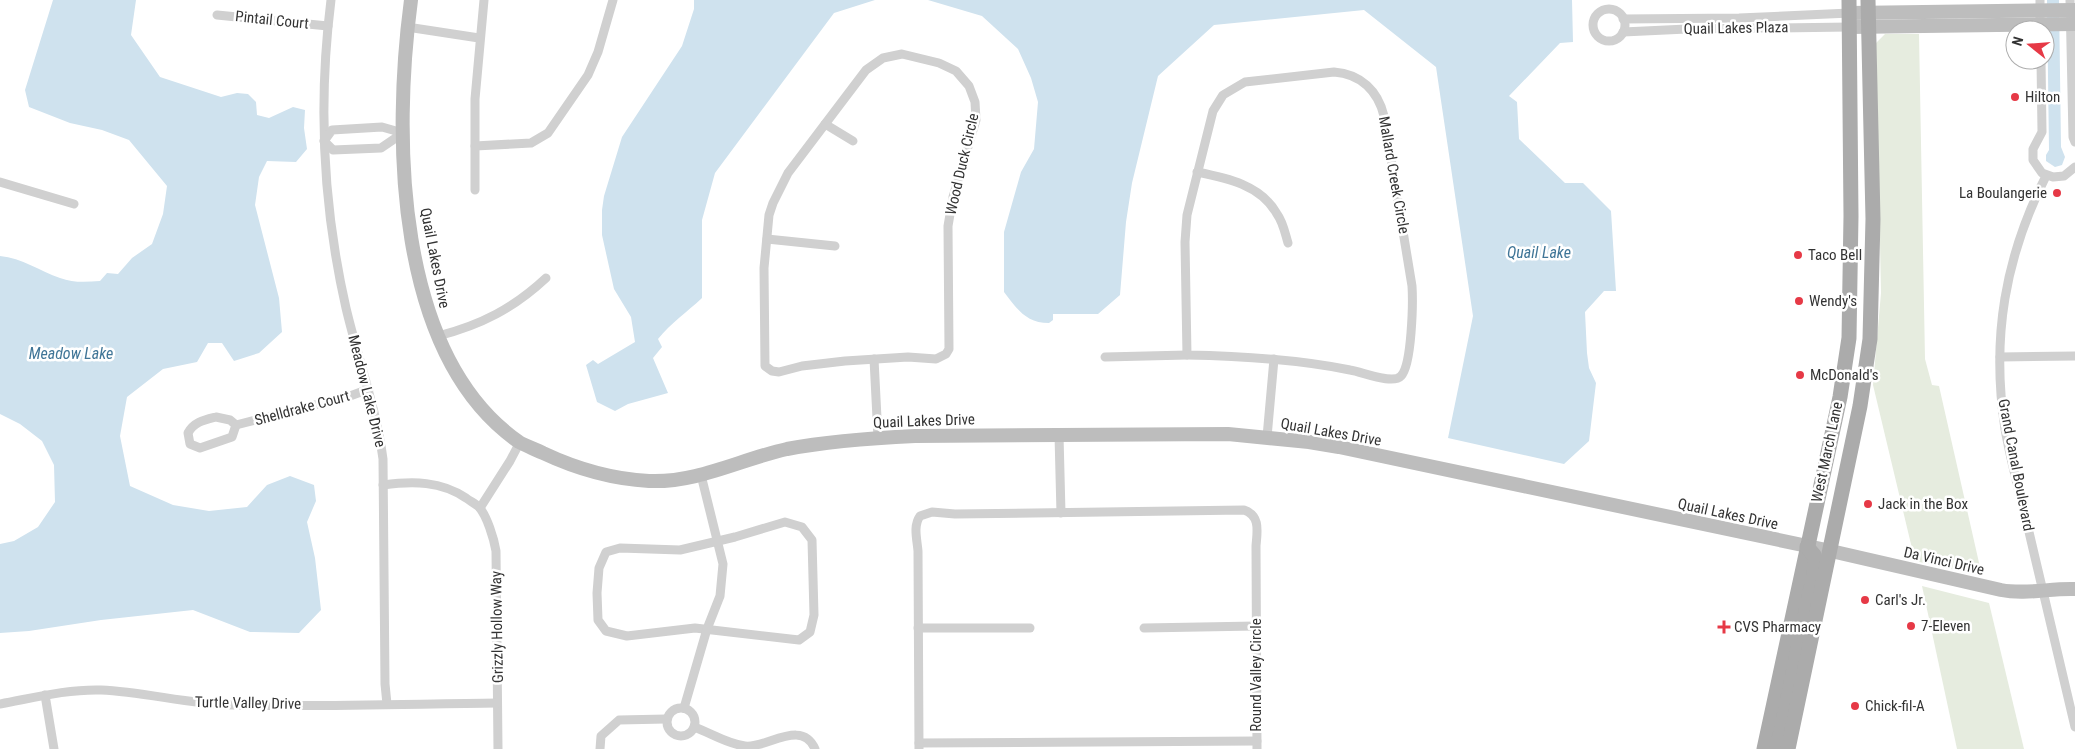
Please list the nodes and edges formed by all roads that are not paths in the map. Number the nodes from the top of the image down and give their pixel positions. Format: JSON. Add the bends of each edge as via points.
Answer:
{"nodes":[{"id":1,"x":331,"y":0,"type":"edge"},
{"id":2,"x":410,"y":0,"type":"edge"},
{"id":3,"x":484,"y":0,"type":"edge"},
{"id":4,"x":613,"y":0,"type":"edge"},
{"id":5,"x":2040,"y":5,"type":"edge"},
{"id":6,"x":2072,"y":7,"type":"edge"},
{"id":7,"x":1902,"y":12,"type":"junction"},
{"id":8,"x":1868,"y":13,"type":"edge"},
{"id":9,"x":1850,"y":14,"type":"edge"},
{"id":10,"x":217,"y":15,"type":"dead end"},
{"id":11,"x":1623,"y":19,"type":"junction"},
{"id":12,"x":2040,"y":20,"type":"edge"},
{"id":13,"x":2073,"y":24,"type":"edge"},
{"id":14,"x":328,"y":26,"type":"junction"},
{"id":15,"x":2055,"y":26,"type":"edge"},
{"id":16,"x":407,"y":27,"type":"junction"},
{"id":17,"x":1903,"y":27,"type":"junction"},
{"id":18,"x":2005,"y":27,"type":"edge"},
{"id":19,"x":1623,"y":32,"type":"junction"},
{"id":20,"x":479,"y":38,"type":"junction"},
{"id":21,"x":2041,"y":70,"type":"edge"},
{"id":22,"x":825,"y":124,"type":"junction"},
{"id":23,"x":402,"y":133,"type":"junction"},
{"id":24,"x":324,"y":141,"type":"junction"},
{"id":25,"x":853,"y":141,"type":"dead end"},
{"id":26,"x":2075,"y":142,"type":"edge"},
{"id":27,"x":475,"y":146,"type":"junction"},
{"id":28,"x":2075,"y":167,"type":"edge"},
{"id":29,"x":1197,"y":172,"type":"junction"},
{"id":30,"x":2046,"y":176,"type":"junction"},
{"id":31,"x":0,"y":182,"type":"edge"},
{"id":32,"x":475,"y":190,"type":"dead end"},
{"id":33,"x":74,"y":204,"type":"dead end"},
{"id":34,"x":766,"y":239,"type":"junction"},
{"id":35,"x":1288,"y":243,"type":"dead end"},
{"id":36,"x":835,"y":246,"type":"dead end"},
{"id":37,"x":546,"y":278,"type":"dead end"},
{"id":38,"x":438,"y":336,"type":"junction"},
{"id":39,"x":1187,"y":355,"type":"junction"},
{"id":40,"x":2075,"y":356,"type":"edge"},
{"id":41,"x":1105,"y":357,"type":"dead end"},
{"id":42,"x":2000,"y":357,"type":"junction"},
{"id":43,"x":874,"y":359,"type":"junction"},
{"id":44,"x":1274,"y":359,"type":"junction"},
{"id":45,"x":368,"y":389,"type":"junction"},
{"id":46,"x":236,"y":425,"type":"junction"},
{"id":47,"x":1059,"y":435,"type":"junction"},
{"id":48,"x":1267,"y":437,"type":"junction"},
{"id":49,"x":878,"y":438,"type":"junction"},
{"id":50,"x":520,"y":442,"type":"junction"},
{"id":51,"x":701,"y":475,"type":"junction"},
{"id":52,"x":383,"y":485,"type":"junction"},
{"id":53,"x":480,"y":508,"type":"junction"},
{"id":54,"x":1061,"y":513,"type":"junction"},
{"id":55,"x":718,"y":541,"type":"junction"},
{"id":56,"x":1807,"y":547,"type":"junction"},
{"id":57,"x":1830,"y":551,"type":"junction"},
{"id":58,"x":2075,"y":589,"type":"edge"},
{"id":59,"x":2043,"y":591,"type":"junction"},
{"id":60,"x":1256,"y":626,"type":"junction"},
{"id":61,"x":918,"y":628,"type":"junction"},
{"id":62,"x":1030,"y":628,"type":"dead end"},
{"id":63,"x":1144,"y":628,"type":"dead end"},
{"id":64,"x":707,"y":629,"type":"junction"},
{"id":65,"x":45,"y":695,"type":"junction"},
{"id":66,"x":2071,"y":696,"type":"edge"},
{"id":67,"x":497,"y":703,"type":"junction"},
{"id":68,"x":0,"y":704,"type":"edge"},
{"id":69,"x":387,"y":704,"type":"junction"},
{"id":70,"x":684,"y":708,"type":"junction"},
{"id":71,"x":666,"y":720,"type":"junction"},
{"id":72,"x":694,"y":727,"type":"junction"},
{"id":73,"x":2075,"y":727,"type":"edge"},
{"id":74,"x":1144,"y":745,"type":"edge"},
{"id":75,"x":1257,"y":745,"type":"edge"},
{"id":76,"x":919,"y":746,"type":"edge"},
{"id":77,"x":1030,"y":746,"type":"edge"},
{"id":78,"x":54,"y":749,"type":"edge"},
{"id":79,"x":498,"y":749,"type":"edge"},
{"id":80,"x":600,"y":749,"type":"edge"},
{"id":81,"x":815,"y":749,"type":"edge"},
{"id":82,"x":1764,"y":749,"type":"edge"},
{"id":83,"x":1777,"y":749,"type":"edge"},
{"id":84,"x":1788,"y":749,"type":"edge"}],
"edges":[{"from":1,"to":14,"type":"street","name":"Meadow Lake Drive"},
{"from":2,"to":16,"type":"main road","name":"Quail Lakes Drive"},
{"from":3,"to":20,"type":"street"},
{"from":4,"to":27,"type":"street","via":[[588,75],[548,133],[531,143]]},
{"from":5,"to":6,"type":"main road"},
{"from":5,"to":7,"type":"main road"},
{"from":5,"to":12,"type":"street"},
{"from":6,"to":13,"type":"street"},
{"from":7,"to":8,"type":"main road"},
{"from":7,"to":17,"type":"street"},
{"from":8,"to":9,"type":"main road"},
{"from":8,"to":17,"type":"main road"},
{"from":8,"to":57,"type":"main road","name":"West March Lane","via":[[1873,219],[1870,339],[1860,406]]},
{"from":9,"to":11,"type":"street","name":"Quail Lakes Plaza"},
{"from":9,"to":19,"type":"street","name":"Quail Lakes Plaza","via":[[1713,28]]},
{"from":9,"to":56,"type":"main road","name":"West March Lane","via":[[1849,338],[1840,397]]},
{"from":10,"to":14,"type":"street","name":"Pintail Court"},
{"from":11,"to":19,"type":"street"},
{"from":11,"to":19,"type":"street","via":[[1618,12],[1608,9],[1598,13],[1594,22],[1595,32],[1602,39],[1612,40]]},
{"from":13,"to":15,"type":"main road"},
{"from":13,"to":26,"type":"street"},
{"from":14,"to":24,"type":"street","name":"Meadow Lake Drive"},
{"from":16,"to":20,"type":"street"},
{"from":16,"to":23,"type":"main road","name":"Quail Lakes Drive"},
{"from":17,"to":18,"type":"main road"},
{"from":20,"to":27,"type":"street","via":[[474,99]]},
{"from":21,"to":30,"type":"street","via":[[2042,132],[2033,154],[2035,165]]},
{"from":22,"to":25,"type":"street"},
{"from":22,"to":34,"type":"street","name":"Wood Duck Circle","via":[[778,191],[769,214]]},
{"from":22,"to":43,"type":"street","name":"Wood Duck Circle","via":[[871,65],[883,58],[902,54],[949,67],[965,80],[976,102],[976,120],[953,197],[948,226],[950,349],[936,359]]},
{"from":23,"to":24,"type":"street","via":[[382,127],[332,130]]},
{"from":23,"to":24,"type":"street","via":[[381,148],[333,150]]},
{"from":23,"to":38,"type":"main road","name":"Quail Lakes Drive","via":[[413,242],[428,311]]},
{"from":24,"to":45,"type":"street","name":"Meadow Lake Drive","via":[[330,221],[337,263]]},
{"from":27,"to":32,"type":"street"},
{"from":28,"to":30,"type":"street","via":[[2064,176]]},
{"from":29,"to":35,"type":"street","via":[[1237,182],[1260,195],[1278,214]]},
{"from":29,"to":39,"type":"street","name":"Mallard Creek Circle","via":[[1186,233]]},
{"from":29,"to":44,"type":"street","name":"Mallard Creek Circle","via":[[1213,111],[1223,95],[1240,84],[1288,76],[1342,73],[1356,77],[1378,98],[1384,116],[1412,286],[1413,314],[1405,370],[1399,378],[1391,380],[1331,366]]},
{"from":30,"to":42,"type":"street","name":"Grand Canal Boulevard","via":[[2013,257],[2003,307]]},
{"from":31,"to":33,"type":"street"},
{"from":34,"to":36,"type":"street"},
{"from":34,"to":43,"type":"street","name":"Wood Duck Circle","via":[[764,349],[767,369],[779,372],[802,366]]},
{"from":37,"to":38,"type":"street","via":[[498,315]]},
{"from":38,"to":50,"type":"main road","name":"Quail Lakes Drive","via":[[458,376],[474,398]]},
{"from":39,"to":41,"type":"street","name":"Mallard Creek Circle"},
{"from":39,"to":44,"type":"street","name":"Mallard Creek Circle"},
{"from":40,"to":42,"type":"street"},
{"from":42,"to":59,"type":"street","name":"Grand Canal Boulevard","via":[[2006,430]]},
{"from":43,"to":49,"type":"street"},
{"from":44,"to":48,"type":"street"},
{"from":45,"to":46,"type":"street","name":"Shelldrake Court"},
{"from":45,"to":52,"type":"street","name":"Meadow Lake Drive","via":[[380,434]]},
{"from":46,"to":46,"type":"street","name":"Shelldrake Court","via":[[221,418],[208,419],[195,424],[188,433],[188,439],[190,444],[200,448],[228,440]]},
{"from":47,"to":48,"type":"main road","name":"Quail Lakes Drive","via":[[1228,434]]},
{"from":47,"to":49,"type":"main road","name":"Quail Lakes Drive"},
{"from":47,"to":54,"type":"street"},
{"from":48,"to":56,"type":"main road","name":"Quail Lakes Drive","via":[[1332,446]]},
{"from":49,"to":51,"type":"main road","name":"Quail Lakes Drive","via":[[786,450]]},
{"from":50,"to":51,"type":"main road","name":"Quail Lakes Drive","via":[[578,468],[615,478],[669,481]]},
{"from":50,"to":53,"type":"street"},
{"from":51,"to":55,"type":"street"},
{"from":52,"to":53,"type":"street","via":[[402,482],[436,484],[460,494]]},
{"from":52,"to":69,"type":"street","name":"Meadow Lake Drive"},
{"from":53,"to":67,"type":"street","name":"Grizzly Hollow Way","via":[[496,551]]},
{"from":54,"to":60,"type":"street","name":"Round Valley Circle","via":[[1248,511],[1257,525]]},
{"from":54,"to":61,"type":"street","name":"Round Valley Circle","via":[[932,512],[920,516],[916,524]]},
{"from":55,"to":64,"type":"street","via":[[723,564],[720,596]]},
{"from":55,"to":64,"type":"street","via":[[680,550],[620,548],[606,552],[599,568],[598,620],[606,631],[627,636]]},
{"from":55,"to":64,"type":"street","via":[[784,522],[802,527],[812,540],[814,615],[810,632],[799,640]]},
{"from":56,"to":57,"type":"main road","name":"Da Vinci Drive"},
{"from":56,"to":82,"type":"main road","name":"West March Lane"},
{"from":56,"to":83,"type":"main road","via":[[1816,564]]},
{"from":57,"to":59,"type":"main road","name":"Da Vinci Drive","via":[[2001,590]]},
{"from":57,"to":84,"type":"main road","name":"West March Lane"},
{"from":58,"to":59,"type":"main road","name":"Da Vinci Drive"},
{"from":59,"to":66,"type":"street","name":"Grand Canal Boulevard"},
{"from":60,"to":63,"type":"street"},
{"from":60,"to":75,"type":"street","name":"Round Valley Circle"},
{"from":61,"to":62,"type":"street"},
{"from":61,"to":76,"type":"street","name":"Round Valley Circle"},
{"from":64,"to":70,"type":"street"},
{"from":65,"to":68,"type":"street","name":"Turtle Valley Drive"},
{"from":65,"to":69,"type":"street","name":"Turtle Valley Drive","via":[[102,690],[215,704]]},
{"from":65,"to":78,"type":"street"},
{"from":66,"to":73,"type":"street","name":"Grand Canal Boulevard"},
{"from":67,"to":69,"type":"street","name":"Turtle Valley Drive"},
{"from":67,"to":79,"type":"street","name":"Grizzly Hollow Way"},
{"from":70,"to":71,"type":"street","via":[[671,711]]},
{"from":70,"to":72,"type":"street","via":[[694,718]]},
{"from":71,"to":72,"type":"street","via":[[674,736],[684,736]]},
{"from":71,"to":80,"type":"street","via":[[618,720],[601,736]]},
{"from":72,"to":81,"type":"street","via":[[747,747],[793,734],[805,738]]},
{"from":74,"to":75,"type":"street","name":"Round Valley Circle"},
{"from":74,"to":77,"type":"street","name":"Round Valley Circle"},
{"from":76,"to":77,"type":"street","name":"Round Valley Circle"}]}
